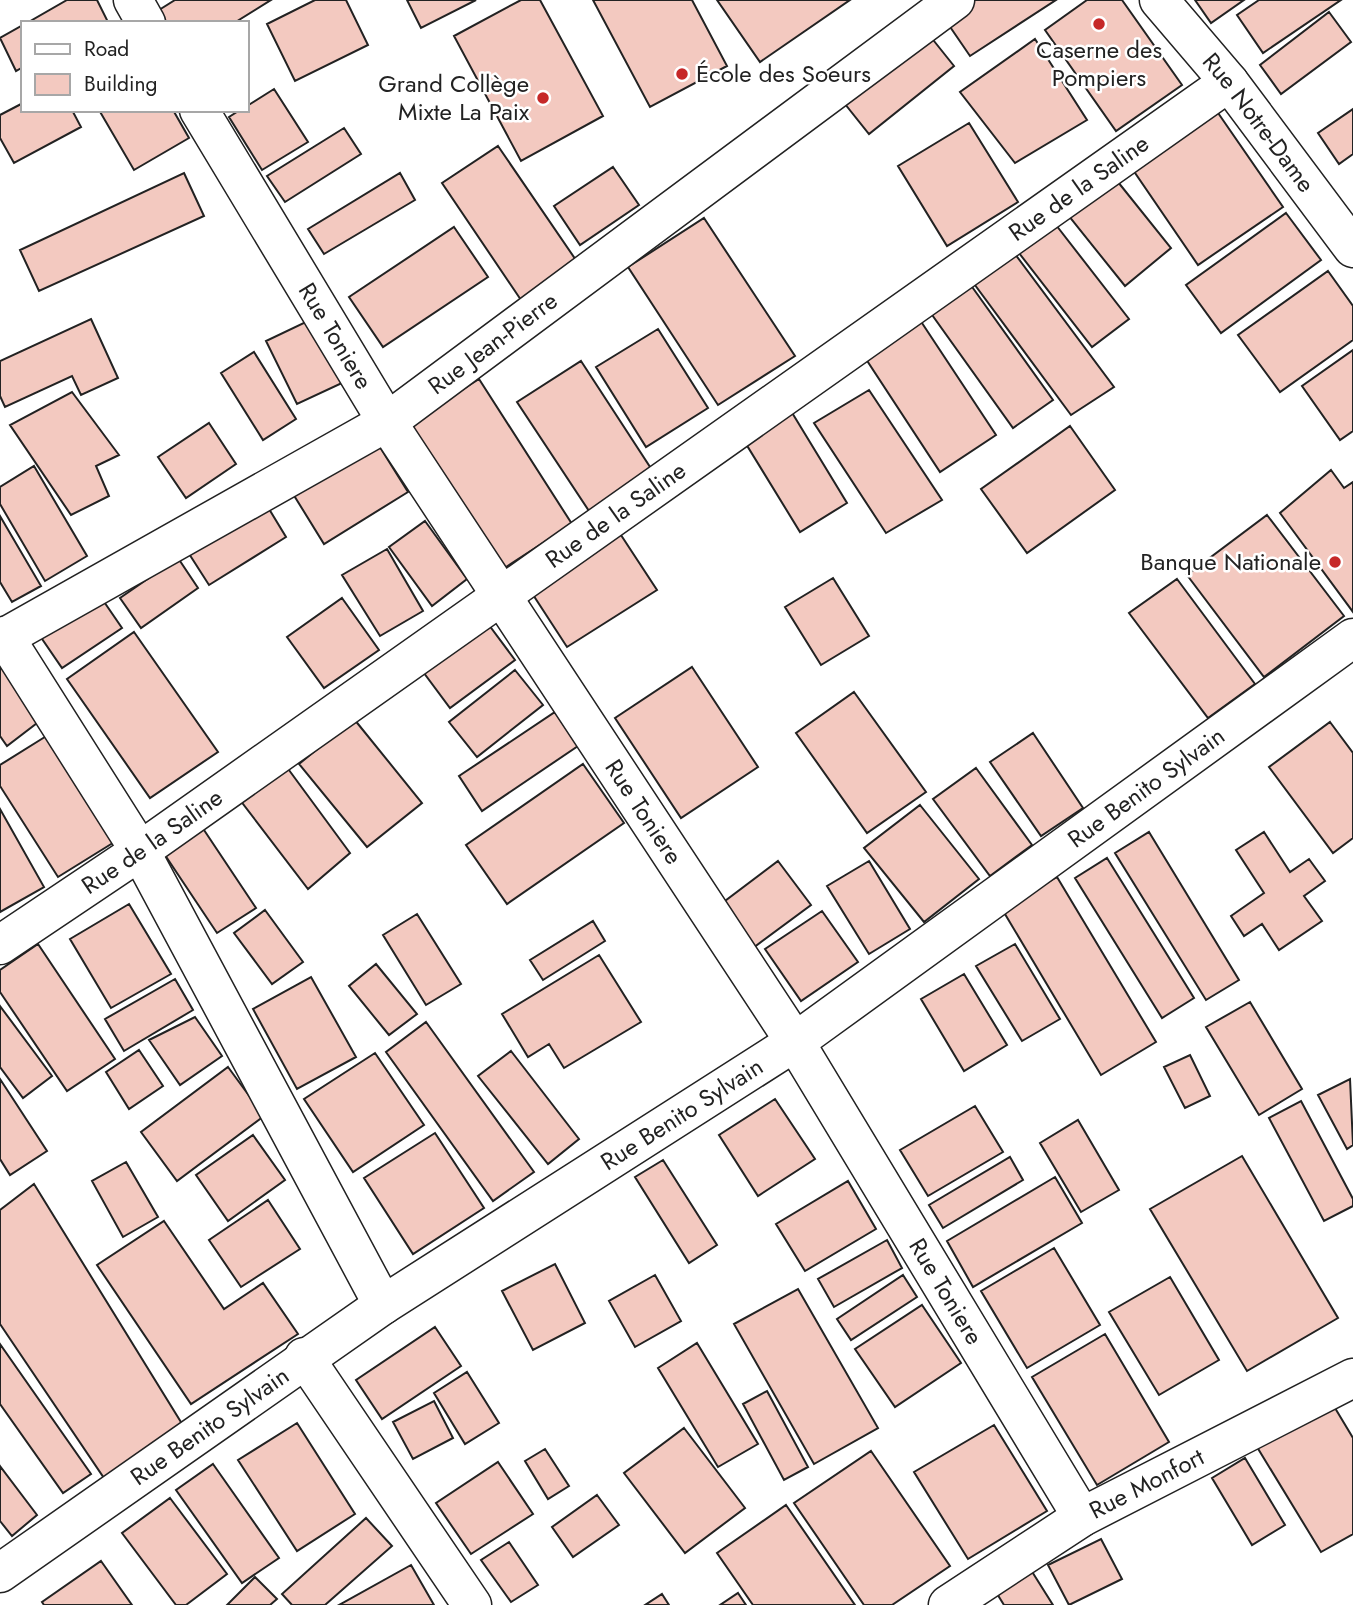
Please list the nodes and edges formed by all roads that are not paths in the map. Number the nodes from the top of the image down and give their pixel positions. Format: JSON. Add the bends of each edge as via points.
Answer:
{"nodes":[{"id":1,"x":132,"y":0,"type":"edge"},
{"id":2,"x":955,"y":0,"type":"edge"},
{"id":3,"x":1159,"y":0,"type":"edge"},
{"id":4,"x":145,"y":21,"type":"edge"},
{"id":5,"x":1229,"y":82,"type":"junction"},
{"id":6,"x":200,"y":112,"type":"edge"},
{"id":7,"x":1353,"y":248,"type":"edge"},
{"id":8,"x":387,"y":422,"type":"junction"},
{"id":9,"x":500,"y":596,"type":"junction"},
{"id":10,"x":2,"y":638,"type":"edge"},
{"id":11,"x":1353,"y":638,"type":"edge"},
{"id":12,"x":140,"y":851,"type":"junction"},
{"id":13,"x":0,"y":945,"type":"edge"},
{"id":14,"x":794,"y":1042,"type":"junction"},
{"id":15,"x":383,"y":1305,"type":"junction"},
{"id":16,"x":304,"y":1357,"type":"junction"},
{"id":17,"x":1353,"y":1378,"type":"edge"},
{"id":18,"x":1082,"y":1517,"type":"junction"},
{"id":19,"x":0,"y":1573,"type":"edge"},
{"id":20,"x":472,"y":1605,"type":"edge"},
{"id":21,"x":948,"y":1605,"type":"edge"}],
"edges":[{"from":1,"to":4,"type":"street"},
{"from":2,"to":8,"type":"street","name":"Rue Jean-Pierre"},
{"from":3,"to":5,"type":"street","name":"Rue Notre-Dame"},
{"from":5,"to":7,"type":"street","name":"Rue Notre-Dame"},
{"from":5,"to":9,"type":"street","name":"Rue de la Saline"},
{"from":6,"to":8,"type":"street","name":"Rue Toniere"},
{"from":8,"to":9,"type":"street","name":"Rue Toniere"},
{"from":8,"to":10,"type":"street","name":"Rue Jean-Pierre"},
{"from":9,"to":12,"type":"street","name":"Rue de la Saline"},
{"from":9,"to":14,"type":"street","name":"Rue Toniere"},
{"from":10,"to":12,"type":"street"},
{"from":11,"to":14,"type":"street","name":"Rue Benito Sylvain"},
{"from":12,"to":13,"type":"street","name":"Rue de la Saline"},
{"from":12,"to":15,"type":"street"},
{"from":14,"to":15,"type":"street","name":"Rue Benito Sylvain"},
{"from":14,"to":18,"type":"street","name":"Rue Toniere"},
{"from":15,"to":16,"type":"street","name":"Rue Benito Sylvain"},
{"from":16,"to":19,"type":"street","name":"Rue Benito Sylvain"},
{"from":16,"to":20,"type":"street"},
{"from":17,"to":18,"type":"street","name":"Rue Monfort"},
{"from":18,"to":21,"type":"street","name":"Rue Monfort"}]}
